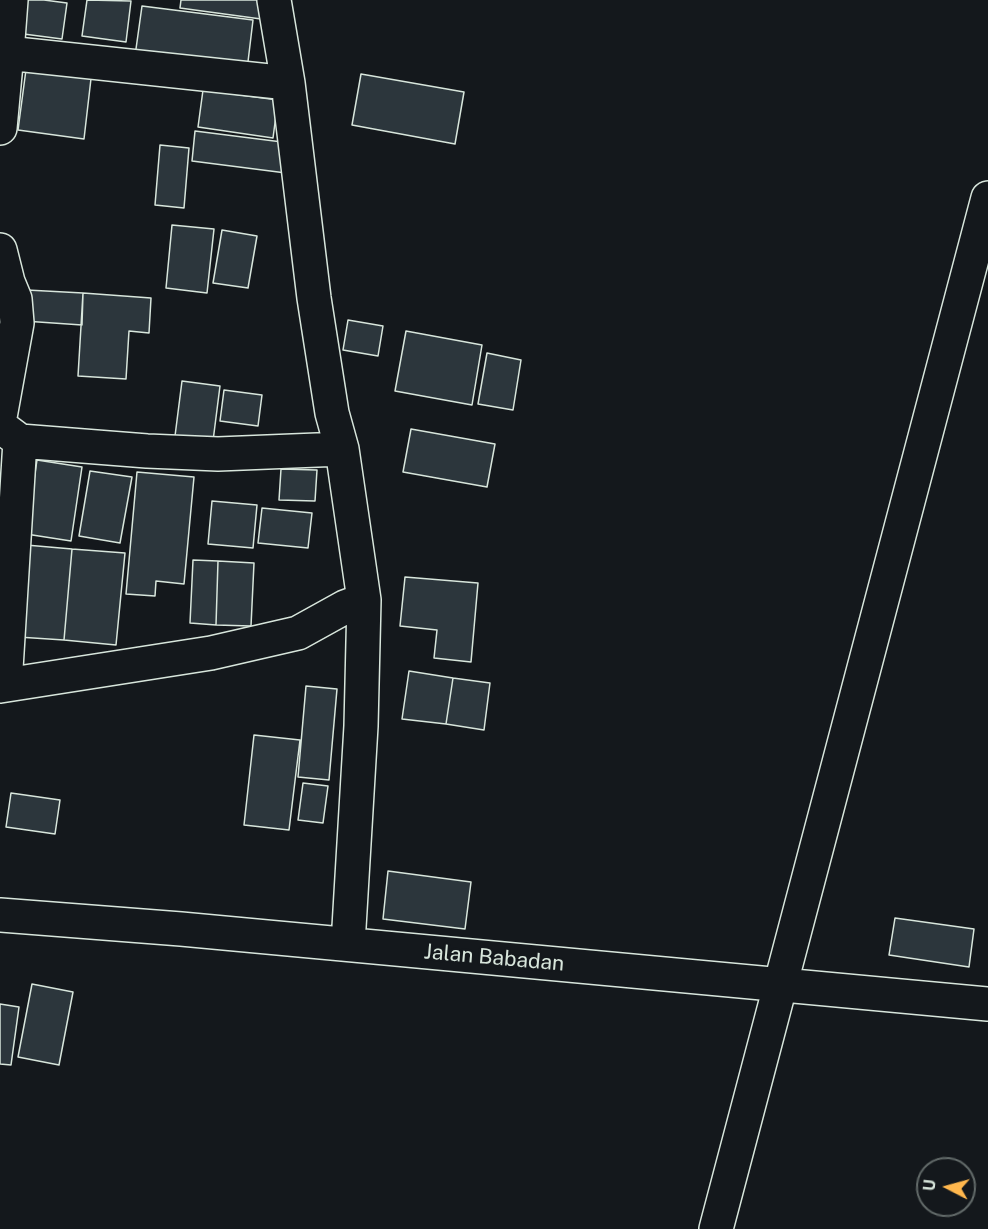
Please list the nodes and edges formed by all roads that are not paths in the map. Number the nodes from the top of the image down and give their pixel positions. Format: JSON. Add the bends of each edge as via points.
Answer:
{"nodes":[{"id":1,"x":11,"y":0,"type":"edge"},
{"id":2,"x":274,"y":0,"type":"edge"},
{"id":3,"x":4,"y":52,"type":"edge"},
{"id":4,"x":288,"y":83,"type":"junction"},
{"id":5,"x":0,"y":128,"type":"edge"},
{"id":6,"x":988,"y":198,"type":"edge"},
{"id":7,"x":0,"y":250,"type":"edge"},
{"id":8,"x":7,"y":428,"type":"edge"},
{"id":9,"x":342,"y":449,"type":"junction"},
{"id":10,"x":364,"y":600,"type":"junction"},
{"id":11,"x":3,"y":686,"type":"edge"},
{"id":12,"x":0,"y":915,"type":"edge"},
{"id":13,"x":348,"y":944,"type":"junction"},
{"id":14,"x":780,"y":984,"type":"junction"},
{"id":15,"x":988,"y":1004,"type":"edge"},
{"id":16,"x":716,"y":1229,"type":"edge"}],
"edges":[{"from":1,"to":3,"type":"street"},
{"from":2,"to":4,"type":"street"},
{"from":3,"to":4,"type":"street"},
{"from":3,"to":5,"type":"street"},
{"from":4,"to":9,"type":"street","via":[[314,298],[332,413]]},
{"from":6,"to":14,"type":"street"},
{"from":7,"to":8,"type":"street","via":[[15,299],[16,323]]},
{"from":8,"to":9,"type":"street","via":[[147,451],[218,454]]},
{"from":8,"to":11,"type":"street"},
{"from":9,"to":10,"type":"street"},
{"from":10,"to":11,"type":"street","via":[[287,636],[212,653]]},
{"from":10,"to":13,"type":"street"},
{"from":12,"to":13,"type":"street","name":"Jalan Babadan"},
{"from":13,"to":14,"type":"street","name":"Jalan Babadan"},
{"from":14,"to":15,"type":"street","name":"Jalan Babadan"},
{"from":14,"to":16,"type":"street"}]}
